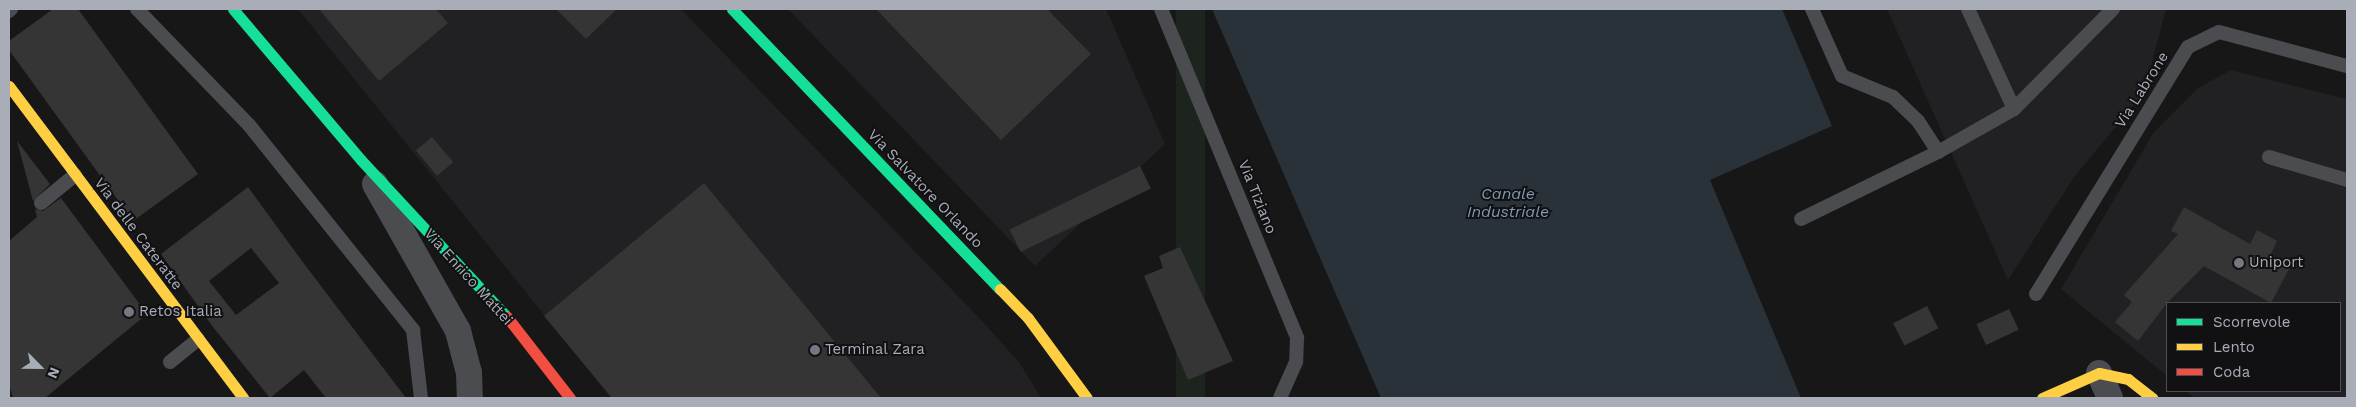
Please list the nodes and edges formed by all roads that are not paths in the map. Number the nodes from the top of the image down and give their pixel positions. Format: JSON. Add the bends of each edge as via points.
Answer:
{"nodes":[{"id":1,"x":137,"y":9,"type":"edge"},
{"id":2,"x":232,"y":9,"type":"edge"},
{"id":3,"x":732,"y":9,"type":"edge"},
{"id":4,"x":1160,"y":9,"type":"edge"},
{"id":5,"x":1812,"y":9,"type":"edge"},
{"id":6,"x":1968,"y":9,"type":"edge"},
{"id":7,"x":2113,"y":9,"type":"edge"},
{"id":8,"x":2347,"y":66,"type":"edge"},
{"id":9,"x":9,"y":86,"type":"edge"},
{"id":10,"x":2014,"y":109,"type":"junction"},
{"id":11,"x":1938,"y":152,"type":"junction"},
{"id":12,"x":2269,"y":157,"type":"dead end"},
{"id":13,"x":361,"y":160,"type":"junction"},
{"id":14,"x":75,"y":175,"type":"junction"},
{"id":15,"x":2347,"y":180,"type":"edge"},
{"id":16,"x":40,"y":203,"type":"dead end"},
{"id":17,"x":1801,"y":219,"type":"dead end"},
{"id":18,"x":2036,"y":294,"type":"dead end"},
{"id":19,"x":198,"y":339,"type":"junction"},
{"id":20,"x":170,"y":362,"type":"dead end"},
{"id":21,"x":2099,"y":373,"type":"junction"},
{"id":22,"x":243,"y":398,"type":"edge"},
{"id":23,"x":421,"y":398,"type":"edge"},
{"id":24,"x":470,"y":398,"type":"edge"},
{"id":25,"x":570,"y":398,"type":"edge"},
{"id":26,"x":1086,"y":398,"type":"edge"},
{"id":27,"x":1280,"y":398,"type":"edge"},
{"id":28,"x":2042,"y":398,"type":"edge"},
{"id":29,"x":2110,"y":398,"type":"edge"},
{"id":30,"x":2152,"y":398,"type":"edge"}],
"edges":[{"from":1,"to":23,"type":"lane","via":[[250,125],[412,330]]},
{"from":2,"to":13,"type":"street","name":"Via Enrico Mattei"},
{"from":3,"to":26,"type":"street","name":"Via Salvatore Orlando","via":[[1028,318]]},
{"from":4,"to":27,"type":"lane","name":"Via Tiziano","via":[[1297,338],[1296,362]]},
{"from":5,"to":11,"type":"lane","via":[[1842,76],[1893,97],[1918,121]]},
{"from":6,"to":10,"type":"lane"},
{"from":7,"to":10,"type":"lane"},
{"from":8,"to":18,"type":"lane","name":"Via Labrone","via":[[2219,32],[2188,47]]},
{"from":9,"to":14,"type":"street","name":"Via delle Cateratte"},
{"from":10,"to":11,"type":"lane"},
{"from":11,"to":17,"type":"lane"},
{"from":12,"to":15,"type":"lane"},
{"from":13,"to":24,"type":"street","name":"Via Enrico Mattei","via":[[458,331],[466,358]]},
{"from":13,"to":25,"type":"street","name":"Via Enrico Mattei","via":[[505,315]]},
{"from":14,"to":16,"type":"lane"},
{"from":14,"to":19,"type":"street","name":"Via delle Cateratte"},
{"from":19,"to":20,"type":"lane"},
{"from":19,"to":22,"type":"street","name":"Via delle Cateratte"},
{"from":21,"to":28,"type":"street"},
{"from":21,"to":29,"type":"street"},
{"from":21,"to":30,"type":"street","via":[[2128,379]]}]}
